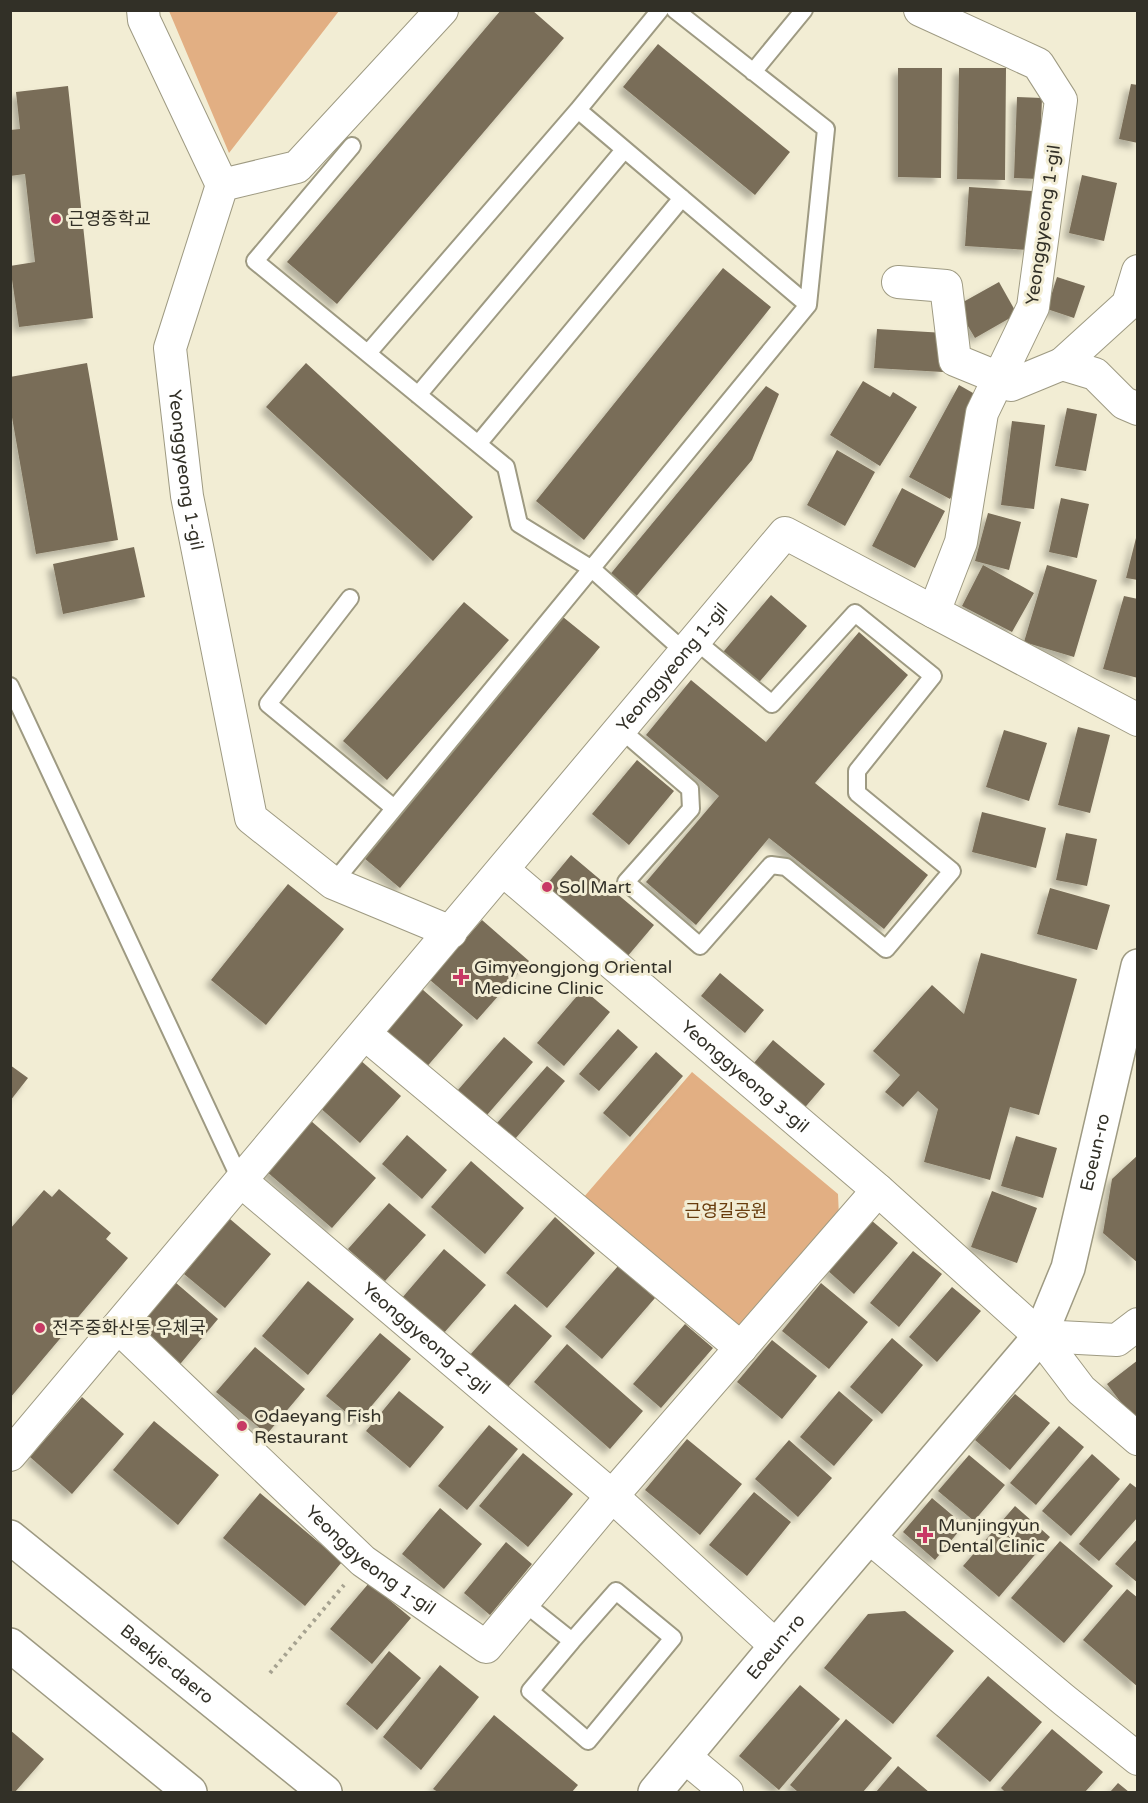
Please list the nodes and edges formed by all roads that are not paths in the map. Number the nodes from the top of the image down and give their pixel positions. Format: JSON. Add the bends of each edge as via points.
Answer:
{"nodes":[{"id":1,"x":142,"y":10,"type":"edge"},
{"id":2,"x":442,"y":10,"type":"edge"},
{"id":3,"x":660,"y":10,"type":"edge"},
{"id":4,"x":675,"y":10,"type":"edge"},
{"id":5,"x":804,"y":10,"type":"edge"},
{"id":6,"x":920,"y":10,"type":"edge"},
{"id":7,"x":695,"y":16,"type":"edge"},
{"id":8,"x":753,"y":72,"type":"junction"},
{"id":9,"x":578,"y":110,"type":"junction"},
{"id":10,"x":352,"y":146,"type":"dead end"},
{"id":11,"x":624,"y":150,"type":"junction"},
{"id":12,"x":222,"y":185,"type":"junction"},
{"id":13,"x":682,"y":198,"type":"junction"},
{"id":14,"x":1137,"y":271,"type":"edge"},
{"id":15,"x":898,"y":282,"type":"dead end"},
{"id":16,"x":808,"y":306,"type":"junction"},
{"id":17,"x":368,"y":353,"type":"junction"},
{"id":18,"x":1062,"y":364,"type":"junction"},
{"id":19,"x":999,"y":378,"type":"junction"},
{"id":20,"x":418,"y":395,"type":"junction"},
{"id":21,"x":1137,"y":409,"type":"edge"},
{"id":22,"x":478,"y":444,"type":"junction"},
{"id":23,"x":592,"y":569,"type":"junction"},
{"id":24,"x":350,"y":598,"type":"dead end"},
{"id":25,"x":934,"y":612,"type":"junction"},
{"id":26,"x":691,"y":647,"type":"junction"},
{"id":27,"x":10,"y":686,"type":"edge"},
{"id":28,"x":1137,"y":720,"type":"edge"},
{"id":29,"x":620,"y":729,"type":"junction"},
{"id":30,"x":394,"y":808,"type":"junction"},
{"id":31,"x":503,"y":870,"type":"junction"},
{"id":32,"x":333,"y":883,"type":"junction"},
{"id":33,"x":451,"y":932,"type":"junction"},
{"id":34,"x":1137,"y":966,"type":"edge"},
{"id":35,"x":365,"y":1034,"type":"junction"},
{"id":36,"x":241,"y":1181,"type":"junction"},
{"id":37,"x":878,"y":1190,"type":"junction"},
{"id":38,"x":1137,"y":1324,"type":"edge"},
{"id":39,"x":118,"y":1327,"type":"junction"},
{"id":40,"x":1040,"y":1336,"type":"junction"},
{"id":41,"x":741,"y":1348,"type":"junction"},
{"id":42,"x":1137,"y":1440,"type":"edge"},
{"id":43,"x":10,"y":1455,"type":"edge"},
{"id":44,"x":612,"y":1496,"type":"junction"},
{"id":45,"x":10,"y":1537,"type":"edge"},
{"id":46,"x":869,"y":1537,"type":"junction"},
{"id":47,"x":524,"y":1602,"type":"junction"},
{"id":48,"x":572,"y":1641,"type":"junction"},
{"id":49,"x":10,"y":1645,"type":"edge"},
{"id":50,"x":776,"y":1646,"type":"junction"},
{"id":51,"x":685,"y":1757,"type":"junction"},
{"id":52,"x":1137,"y":1759,"type":"edge"},
{"id":53,"x":190,"y":1792,"type":"edge"},
{"id":54,"x":325,"y":1792,"type":"edge"},
{"id":55,"x":655,"y":1792,"type":"edge"},
{"id":56,"x":727,"y":1792,"type":"edge"}],
"edges":[{"from":1,"to":12,"type":"street"},
{"from":2,"to":12,"type":"street","via":[[297,167]]},
{"from":3,"to":9,"type":"lane"},
{"from":4,"to":7,"type":"lane"},
{"from":5,"to":8,"type":"lane"},
{"from":6,"to":19,"type":"street","name":"Yeonggyeong 1-gil","via":[[1038,64],[1061,100],[1033,308]]},
{"from":7,"to":8,"type":"lane"},
{"from":8,"to":16,"type":"lane","via":[[826,129]]},
{"from":9,"to":11,"type":"lane"},
{"from":9,"to":17,"type":"lane"},
{"from":10,"to":17,"type":"lane","via":[[255,261]]},
{"from":11,"to":13,"type":"lane"},
{"from":11,"to":20,"type":"lane"},
{"from":12,"to":32,"type":"street","name":"Yeonggyeong 1-gil","via":[[170,348],[187,496],[251,818]]},
{"from":13,"to":16,"type":"lane"},
{"from":13,"to":22,"type":"lane"},
{"from":14,"to":18,"type":"street","via":[[1128,304]]},
{"from":15,"to":19,"type":"street","via":[[946,286],[955,360]]},
{"from":16,"to":23,"type":"lane"},
{"from":17,"to":20,"type":"lane"},
{"from":18,"to":19,"type":"street","via":[[1011,385]]},
{"from":18,"to":21,"type":"street","via":[[1095,374],[1124,403]]},
{"from":19,"to":25,"type":"street","name":"Yeonggyeong 1-gil","via":[[982,413],[961,542]]},
{"from":20,"to":22,"type":"lane"},
{"from":22,"to":23,"type":"lane","via":[[506,467],[519,524]]},
{"from":23,"to":26,"type":"lane"},
{"from":23,"to":30,"type":"lane"},
{"from":24,"to":30,"type":"lane","via":[[268,704]]},
{"from":25,"to":26,"type":"street","name":"Yeonggyeong 1-gil","via":[[785,533]]},
{"from":25,"to":28,"type":"street","name":"Yeonggyeong 1-gil"},
{"from":26,"to":29,"type":"street","name":"Yeonggyeong 1-gil"},
{"from":26,"to":29,"type":"lane","via":[[772,704],[855,613],[933,676],[857,771],[857,793],[952,871],[886,949],[786,867],[771,865],[700,946],[626,882],[690,809],[690,789]]},
{"from":27,"to":36,"type":"lane"},
{"from":29,"to":31,"type":"street","name":"Yeonggyeong 1-gil"},
{"from":30,"to":32,"type":"lane"},
{"from":31,"to":33,"type":"street","name":"Yeonggyeong 1-gil"},
{"from":31,"to":37,"type":"street","name":"Yeonggyeong 3-gil"},
{"from":32,"to":33,"type":"street","name":"Yeonggyeong 1-gil"},
{"from":33,"to":35,"type":"street","name":"Yeonggyeong 1-gil"},
{"from":34,"to":40,"type":"street","name":"Eoeun-ro","via":[[1068,1268]]},
{"from":35,"to":36,"type":"street","name":"Yeonggyeong 1-gil"},
{"from":35,"to":41,"type":"street"},
{"from":36,"to":39,"type":"street","name":"Yeonggyeong 1-gil"},
{"from":36,"to":44,"type":"street","name":"Yeonggyeong 2-gil"},
{"from":37,"to":40,"type":"street","name":"Yeonggyeong 3-gil"},
{"from":37,"to":41,"type":"street"},
{"from":38,"to":40,"type":"street","via":[[1117,1340]]},
{"from":39,"to":43,"type":"street","name":"Yeonggyeong 1-gil"},
{"from":39,"to":47,"type":"street","name":"Yeonggyeong 1-gil","via":[[363,1561],[486,1647]]},
{"from":40,"to":42,"type":"street","via":[[1081,1390]]},
{"from":40,"to":46,"type":"street","name":"Eoeun-ro"},
{"from":41,"to":44,"type":"street"},
{"from":44,"to":47,"type":"street","name":"Yeonggyeong 1-gil"},
{"from":44,"to":50,"type":"street","name":"Yeonggyeong 2-gil"},
{"from":45,"to":54,"type":"street","name":"Baekje-daero"},
{"from":46,"to":50,"type":"street","name":"Eoeun-ro"},
{"from":46,"to":52,"type":"street"},
{"from":47,"to":48,"type":"lane"},
{"from":48,"to":48,"type":"lane","via":[[530,1691],[588,1741],[673,1638],[616,1590]]},
{"from":49,"to":53,"type":"street"},
{"from":50,"to":51,"type":"street","name":"Eoeun-ro"},
{"from":51,"to":55,"type":"street","name":"Eoeun-ro"},
{"from":51,"to":56,"type":"street"}]}
